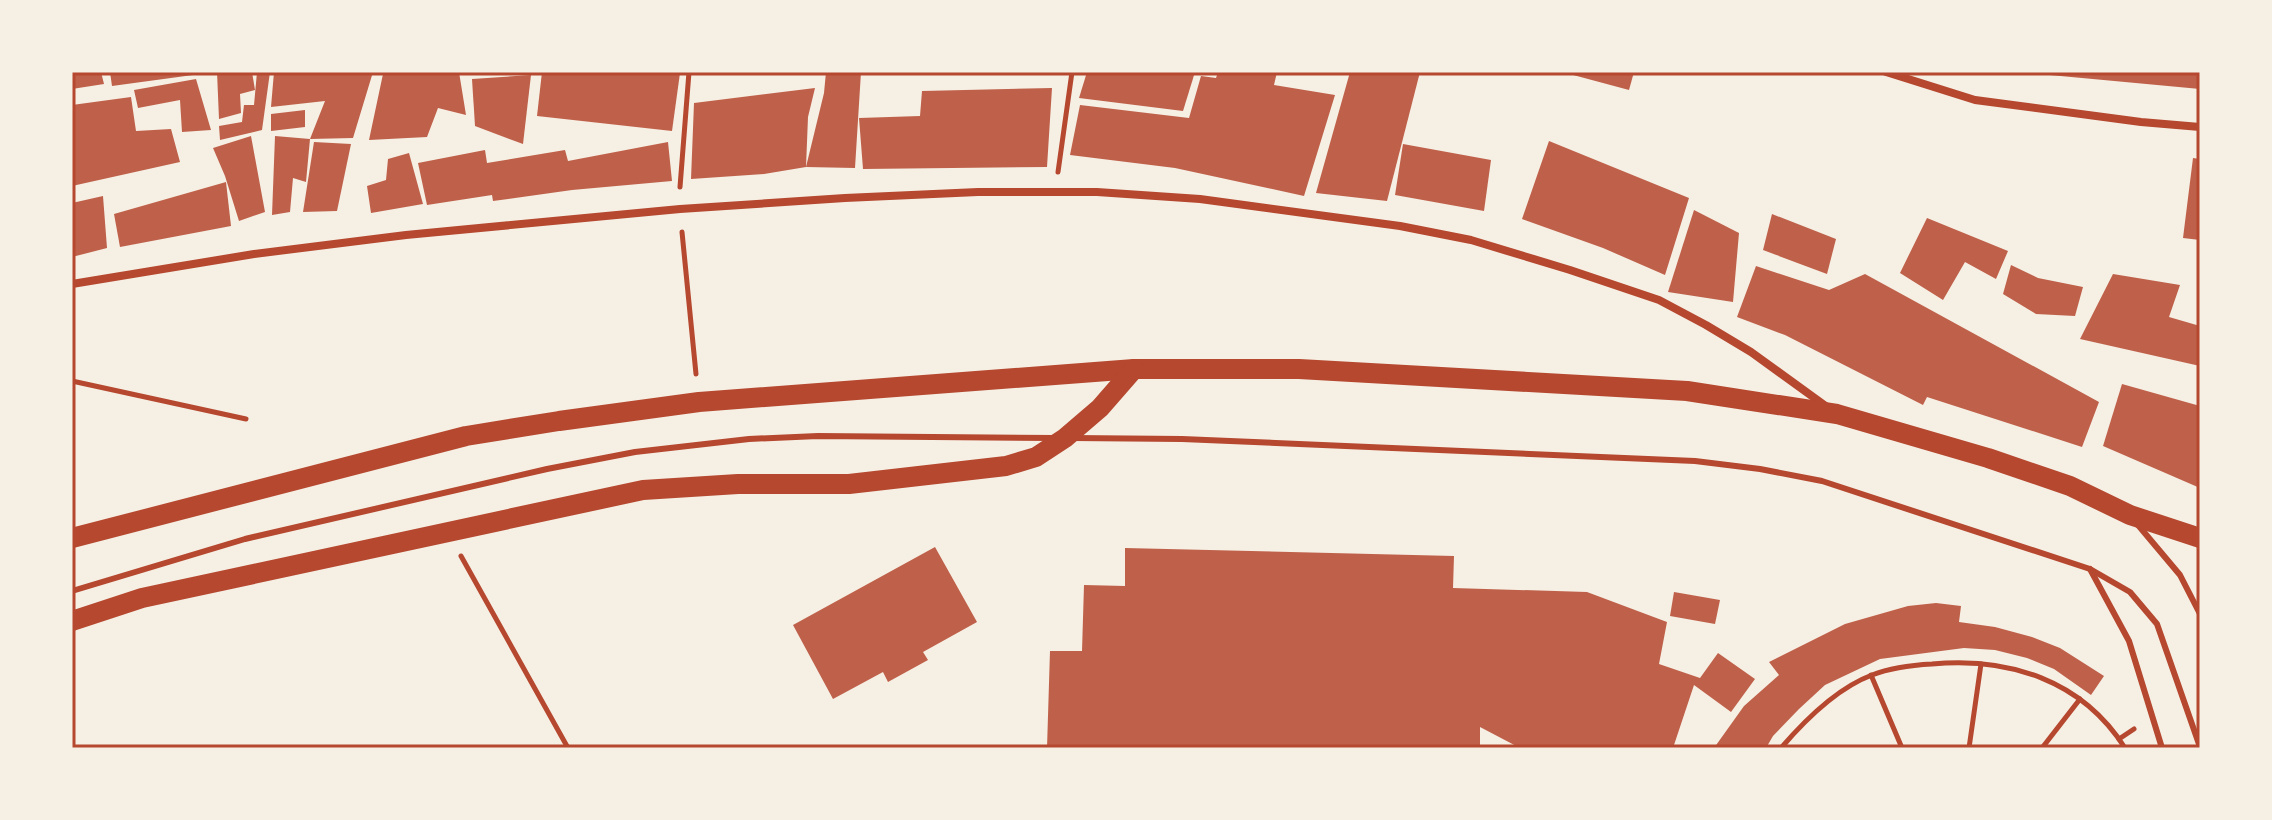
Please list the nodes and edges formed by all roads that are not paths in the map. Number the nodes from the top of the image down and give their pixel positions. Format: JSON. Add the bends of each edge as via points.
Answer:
{"nodes":[{"id":1,"x":1886,"y":72,"type":"edge"},
{"id":2,"x":2200,"y":127,"type":"edge"},
{"id":3,"x":72,"y":284,"type":"edge"},
{"id":4,"x":1134,"y":369,"type":"junction"},
{"id":5,"x":1837,"y":414,"type":"junction"},
{"id":6,"x":1065,"y":438,"type":"junction"},
{"id":7,"x":2130,"y":515,"type":"junction"},
{"id":8,"x":72,"y":538,"type":"edge"},
{"id":9,"x":2200,"y":538,"type":"edge"},
{"id":10,"x":2090,"y":569,"type":"junction"},
{"id":11,"x":72,"y":591,"type":"edge"},
{"id":12,"x":2200,"y":614,"type":"edge"},
{"id":13,"x":72,"y":621,"type":"edge"},
{"id":14,"x":2200,"y":747,"type":"edge"},
{"id":15,"x":2162,"y":748,"type":"edge"}],
"edges":[{"from":1,"to":2,"type":"street","via":[[1975,100]]},
{"from":3,"to":5,"type":"street","via":[[406,235],[680,209],[978,192],[1200,199],[1471,240],[1659,300],[1751,352]]},
{"from":4,"to":5,"type":"main road","via":[[1299,369],[1687,391]]},
{"from":4,"to":6,"type":"main road"},
{"from":4,"to":8,"type":"main road","via":[[699,402],[466,436]]},
{"from":5,"to":7,"type":"main road","via":[[2056,481]]},
{"from":6,"to":10,"type":"lane","via":[[1680,460],[1760,469],[1822,481]]},
{"from":6,"to":11,"type":"lane","via":[[804,437],[635,452],[245,539]]},
{"from":6,"to":13,"type":"main road","via":[[1036,457],[1006,466],[849,484],[643,490],[142,598]]},
{"from":7,"to":9,"type":"main road"},
{"from":7,"to":12,"type":"lane","via":[[2180,575]]},
{"from":10,"to":14,"type":"lane","via":[[2130,592],[2157,624]]},
{"from":10,"to":15,"type":"lane","via":[[2129,641]]}]}
